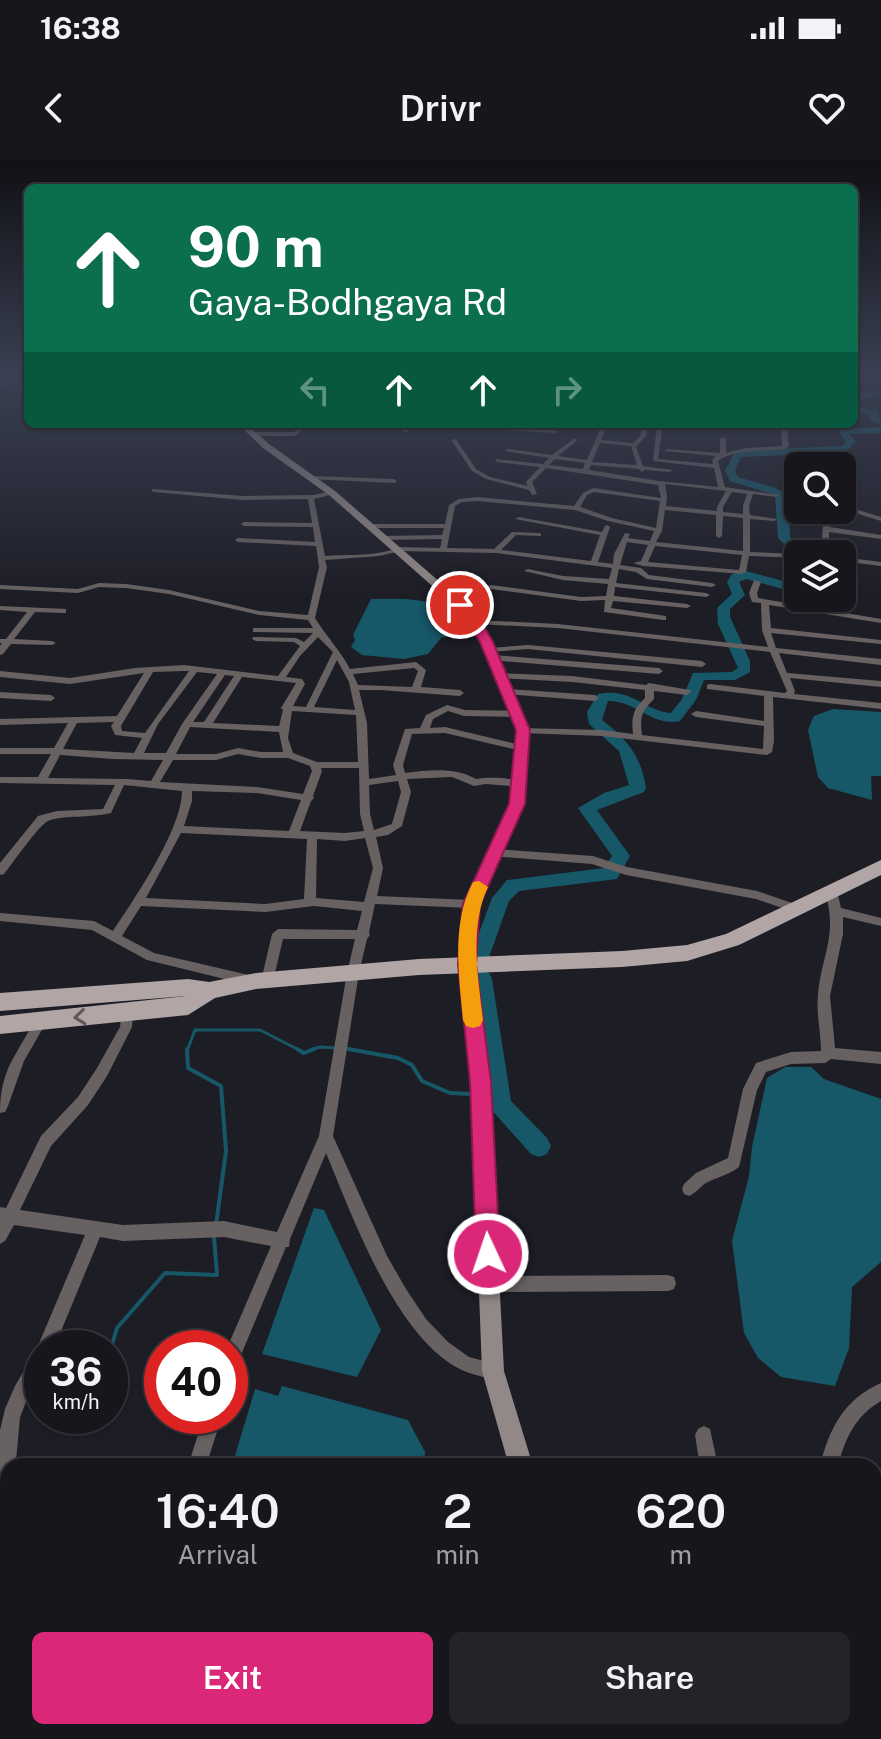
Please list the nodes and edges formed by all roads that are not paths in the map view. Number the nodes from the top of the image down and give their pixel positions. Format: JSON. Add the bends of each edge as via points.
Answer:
{"nodes":[{"id":1,"x":656,"y":448,"type":"edge"},
{"id":2,"x":272,"y":449,"type":"edge"},
{"id":3,"x":460,"y":449,"type":"edge"},
{"id":4,"x":562,"y":449,"type":"edge"},
{"id":5,"x":591,"y":449,"type":"edge"},
{"id":6,"x":635,"y":449,"type":"edge"},
{"id":7,"x":659,"y":449,"type":"edge"},
{"id":8,"x":723,"y":449,"type":"edge"},
{"id":9,"x":771,"y":449,"type":"edge"},
{"id":10,"x":508,"y":451,"type":"dead end"},
{"id":11,"x":667,"y":451,"type":"junction"},
{"id":12,"x":720,"y":455,"type":"junction"},
{"id":13,"x":556,"y":457,"type":"junction"},
{"id":14,"x":497,"y":460,"type":"dead end"},
{"id":15,"x":669,"y":462,"type":"junction"},
{"id":16,"x":587,"y":465,"type":"junction"},
{"id":17,"x":715,"y":466,"type":"junction"},
{"id":18,"x":548,"y":467,"type":"junction"},
{"id":19,"x":642,"y":470,"type":"junction"},
{"id":20,"x":670,"y":470,"type":"junction"},
{"id":21,"x":311,"y":478,"type":"junction"},
{"id":22,"x":394,"y":481,"type":"dead end"},
{"id":23,"x":673,"y":482,"type":"junction"},
{"id":24,"x":509,"y":483,"type":"junction"},
{"id":25,"x":659,"y":483,"type":"junction"},
{"id":26,"x":532,"y":489,"type":"junction"},
{"id":27,"x":726,"y":489,"type":"junction"},
{"id":28,"x":154,"y":490,"type":"dead end"},
{"id":29,"x":751,"y":492,"type":"junction"},
{"id":30,"x":332,"y":493,"type":"junction"},
{"id":31,"x":777,"y":495,"type":"dead end"},
{"id":32,"x":312,"y":497,"type":"junction"},
{"id":33,"x":496,"y":501,"type":"junction"},
{"id":34,"x":663,"y":504,"type":"junction"},
{"id":35,"x":452,"y":505,"type":"junction"},
{"id":36,"x":532,"y":505,"type":"junction"},
{"id":37,"x":576,"y":508,"type":"junction"},
{"id":38,"x":856,"y":511,"type":"edge"},
{"id":39,"x":537,"y":512,"type":"dead end"},
{"id":40,"x":720,"y":514,"type":"junction"},
{"id":41,"x":745,"y":517,"type":"junction"},
{"id":42,"x":518,"y":519,"type":"dead end"},
{"id":43,"x":774,"y":519,"type":"dead end"},
{"id":44,"x":881,"y":519,"type":"edge"},
{"id":45,"x":610,"y":520,"type":"junction"},
{"id":46,"x":244,"y":524,"type":"dead end"},
{"id":47,"x":826,"y":524,"type":"edge"},
{"id":48,"x":315,"y":525,"type":"junction"},
{"id":49,"x":631,"y":525,"type":"junction"},
{"id":50,"x":369,"y":526,"type":"junction"},
{"id":51,"x":447,"y":526,"type":"junction"},
{"id":52,"x":826,"y":529,"type":"junction"},
{"id":53,"x":659,"y":531,"type":"junction"},
{"id":54,"x":604,"y":534,"type":"junction"},
{"id":55,"x":539,"y":535,"type":"dead end"},
{"id":56,"x":719,"y":536,"type":"dead end"},
{"id":57,"x":445,"y":537,"type":"junction"},
{"id":58,"x":881,"y":537,"type":"edge"},
{"id":59,"x":382,"y":538,"type":"junction"},
{"id":60,"x":238,"y":540,"type":"dead end"},
{"id":61,"x":624,"y":540,"type":"junction"},
{"id":62,"x":826,"y":540,"type":"edge"},
{"id":63,"x":652,"y":543,"type":"junction"},
{"id":64,"x":318,"y":544,"type":"junction"},
{"id":65,"x":443,"y":549,"type":"junction"},
{"id":66,"x":398,"y":550,"type":"junction"},
{"id":67,"x":496,"y":551,"type":"junction"},
{"id":68,"x":747,"y":553,"type":"junction"},
{"id":69,"x":784,"y":555,"type":"edge"},
{"id":70,"x":321,"y":558,"type":"junction"},
{"id":71,"x":856,"y":561,"type":"edge"},
{"id":72,"x":594,"y":563,"type":"junction"},
{"id":73,"x":616,"y":563,"type":"junction"},
{"id":74,"x":643,"y":564,"type":"junction"},
{"id":75,"x":881,"y":564,"type":"edge"},
{"id":76,"x":528,"y":571,"type":"dead end"},
{"id":77,"x":757,"y":582,"type":"dead end"},
{"id":78,"x":613,"y":583,"type":"junction"},
{"id":79,"x":712,"y":585,"type":"dead end"},
{"id":80,"x":0,"y":587,"type":"edge"},
{"id":81,"x":706,"y":595,"type":"dead end"},
{"id":82,"x":454,"y":598,"type":"junction"},
{"id":83,"x":609,"y":598,"type":"junction"},
{"id":84,"x":765,"y":602,"type":"junction"},
{"id":85,"x":687,"y":606,"type":"dead end"},
{"id":86,"x":0,"y":608,"type":"edge"},
{"id":87,"x":32,"y":610,"type":"junction"},
{"id":88,"x":63,"y":611,"type":"dead end"},
{"id":89,"x":609,"y":612,"type":"junction"},
{"id":90,"x":311,"y":618,"type":"junction"},
{"id":91,"x":663,"y":618,"type":"dead end"},
{"id":92,"x":881,"y":621,"type":"edge"},
{"id":93,"x":475,"y":622,"type":"junction"},
{"id":94,"x":766,"y":630,"type":"junction"},
{"id":95,"x":319,"y":632,"type":"junction"},
{"id":96,"x":608,"y":633,"type":"junction"},
{"id":97,"x":4,"y":640,"type":"edge"},
{"id":98,"x":881,"y":642,"type":"edge"},
{"id":99,"x":52,"y":643,"type":"dead end"},
{"id":100,"x":305,"y":646,"type":"junction"},
{"id":101,"x":773,"y":651,"type":"junction"},
{"id":102,"x":0,"y":652,"type":"edge"},
{"id":103,"x":337,"y":652,"type":"junction"},
{"id":104,"x":492,"y":654,"type":"junction"},
{"id":105,"x":610,"y":655,"type":"junction"},
{"id":106,"x":881,"y":662,"type":"edge"},
{"id":107,"x":702,"y":664,"type":"dead end"},
{"id":108,"x":195,"y":669,"type":"junction"},
{"id":109,"x":150,"y":670,"type":"junction"},
{"id":110,"x":659,"y":671,"type":"dead end"},
{"id":111,"x":349,"y":672,"type":"junction"},
{"id":112,"x":222,"y":673,"type":"junction"},
{"id":113,"x":0,"y":674,"type":"edge"},
{"id":114,"x":500,"y":675,"type":"junction"},
{"id":115,"x":786,"y":675,"type":"junction"},
{"id":116,"x":238,"y":676,"type":"junction"},
{"id":117,"x":281,"y":678,"type":"junction"},
{"id":118,"x":881,"y":684,"type":"edge"},
{"id":119,"x":649,"y":686,"type":"junction"},
{"id":120,"x":710,"y":687,"type":"dead end"},
{"id":121,"x":354,"y":688,"type":"junction"},
{"id":122,"x":416,"y":689,"type":"junction"},
{"id":123,"x":508,"y":692,"type":"junction"},
{"id":124,"x":687,"y":692,"type":"dead end"},
{"id":125,"x":460,"y":693,"type":"dead end"},
{"id":126,"x":768,"y":694,"type":"junction"},
{"id":127,"x":0,"y":695,"type":"edge"},
{"id":128,"x":788,"y":696,"type":"junction"},
{"id":129,"x":51,"y":698,"type":"dead end"},
{"id":130,"x":595,"y":698,"type":"dead end"},
{"id":131,"x":881,"y":706,"type":"edge"},
{"id":132,"x":286,"y":708,"type":"junction"},
{"id":133,"x":309,"y":709,"type":"junction"},
{"id":134,"x":360,"y":713,"type":"junction"},
{"id":135,"x":517,"y":714,"type":"junction"},
{"id":136,"x":696,"y":714,"type":"dead end"},
{"id":137,"x":120,"y":719,"type":"junction"},
{"id":138,"x":74,"y":720,"type":"junction"},
{"id":139,"x":0,"y":722,"type":"edge"},
{"id":140,"x":187,"y":724,"type":"junction"},
{"id":141,"x":769,"y":724,"type":"junction"},
{"id":142,"x":207,"y":725,"type":"junction"},
{"id":143,"x":425,"y":728,"type":"junction"},
{"id":144,"x":285,"y":729,"type":"junction"},
{"id":145,"x":523,"y":730,"type":"junction"},
{"id":146,"x":147,"y":736,"type":"junction"},
{"id":147,"x":638,"y":737,"type":"junction"},
{"id":148,"x":522,"y":748,"type":"junction"},
{"id":149,"x":0,"y":751,"type":"edge"},
{"id":150,"x":54,"y":752,"type":"junction"},
{"id":151,"x":171,"y":754,"type":"junction"},
{"id":152,"x":138,"y":755,"type":"junction"},
{"id":153,"x":289,"y":755,"type":"junction"},
{"id":154,"x":316,"y":765,"type":"junction"},
{"id":155,"x":363,"y":765,"type":"junction"},
{"id":156,"x":400,"y":777,"type":"junction"},
{"id":157,"x":0,"y":780,"type":"edge"},
{"id":158,"x":41,"y":781,"type":"junction"},
{"id":159,"x":121,"y":782,"type":"junction"},
{"id":160,"x":155,"y":783,"type":"junction"},
{"id":161,"x":363,"y":783,"type":"junction"},
{"id":162,"x":520,"y":784,"type":"junction"},
{"id":163,"x":187,"y":788,"type":"junction"},
{"id":164,"x":309,"y":798,"type":"junction"},
{"id":165,"x":176,"y":829,"type":"junction"},
{"id":166,"x":371,"y":834,"type":"junction"},
{"id":167,"x":293,"y":835,"type":"junction"},
{"id":168,"x":312,"y":836,"type":"junction"},
{"id":169,"x":495,"y":853,"type":"junction"},
{"id":170,"x":881,"y":867,"type":"edge"},
{"id":171,"x":0,"y":871,"type":"edge"},
{"id":172,"x":835,"y":901,"type":"junction"},
{"id":173,"x":138,"y":902,"type":"junction"},
{"id":174,"x":310,"y":902,"type":"junction"},
{"id":175,"x":370,"y":904,"type":"junction"},
{"id":176,"x":471,"y":904,"type":"junction"},
{"id":177,"x":794,"y":908,"type":"junction"},
{"id":178,"x":0,"y":917,"type":"edge"},
{"id":179,"x":881,"y":922,"type":"edge"},
{"id":180,"x":364,"y":935,"type":"junction"},
{"id":181,"x":115,"y":937,"type":"junction"},
{"id":182,"x":467,"y":964,"type":"junction"},
{"id":183,"x":353,"y":973,"type":"junction"},
{"id":184,"x":262,"y":981,"type":"junction"},
{"id":185,"x":209,"y":991,"type":"junction"},
{"id":186,"x":0,"y":1002,"type":"edge"},
{"id":187,"x":127,"y":1012,"type":"junction"},
{"id":188,"x":41,"y":1021,"type":"junction"},
{"id":189,"x":0,"y":1025,"type":"edge"},
{"id":190,"x":828,"y":1053,"type":"junction"},
{"id":191,"x":881,"y":1058,"type":"edge"},
{"id":192,"x":0,"y":1107,"type":"edge"},
{"id":193,"x":326,"y":1136,"type":"junction"},
{"id":194,"x":689,"y":1189,"type":"dead end"},
{"id":195,"x":6,"y":1215,"type":"edge"},
{"id":196,"x":96,"y":1229,"type":"junction"},
{"id":197,"x":0,"y":1236,"type":"edge"},
{"id":198,"x":283,"y":1241,"type":"junction"},
{"id":199,"x":668,"y":1283,"type":"dead end"},
{"id":200,"x":489,"y":1284,"type":"junction"},
{"id":201,"x":53,"y":1330,"type":"edge"},
{"id":202,"x":244,"y":1330,"type":"edge"},
{"id":203,"x":493,"y":1371,"type":"junction"},
{"id":204,"x":24,"y":1390,"type":"edge"},
{"id":205,"x":881,"y":1392,"type":"edge"},
{"id":206,"x":207,"y":1434,"type":"edge"},
{"id":207,"x":704,"y":1435,"type":"dead end"},
{"id":208,"x":9,"y":1458,"type":"edge"},
{"id":209,"x":200,"y":1458,"type":"edge"},
{"id":210,"x":519,"y":1458,"type":"edge"},
{"id":211,"x":708,"y":1458,"type":"edge"},
{"id":212,"x":831,"y":1458,"type":"edge"}],
"edges":[{"from":1,"to":15,"type":"street","via":[[655,460]]},
{"from":2,"to":21,"type":"street"},
{"from":3,"to":24,"type":"street","via":[[473,469]]},
{"from":4,"to":13,"type":"street"},
{"from":5,"to":16,"type":"street"},
{"from":6,"to":19,"type":"street"},
{"from":7,"to":11,"type":"street"},
{"from":8,"to":12,"type":"street"},
{"from":9,"to":12,"type":"street"},
{"from":10,"to":13,"type":"street"},
{"from":11,"to":12,"type":"street"},
{"from":11,"to":15,"type":"street"},
{"from":12,"to":17,"type":"street"},
{"from":13,"to":16,"type":"street"},
{"from":13,"to":18,"type":"street"},
{"from":14,"to":18,"type":"street"},
{"from":15,"to":17,"type":"street"},
{"from":15,"to":20,"type":"street"},
{"from":16,"to":18,"type":"street"},
{"from":16,"to":19,"type":"street"},
{"from":16,"to":25,"type":"street"},
{"from":17,"to":27,"type":"street"},
{"from":18,"to":26,"type":"street","via":[[529,482]]},
{"from":19,"to":20,"type":"street"},
{"from":20,"to":23,"type":"street"},
{"from":21,"to":22,"type":"street"},
{"from":21,"to":30,"type":"street"},
{"from":23,"to":25,"type":"street"},
{"from":23,"to":27,"type":"street"},
{"from":24,"to":26,"type":"street"},
{"from":24,"to":33,"type":"street"},
{"from":25,"to":34,"type":"street"},
{"from":26,"to":36,"type":"street"},
{"from":27,"to":29,"type":"street"},
{"from":27,"to":40,"type":"street"},
{"from":28,"to":32,"type":"street","via":[[243,498]]},
{"from":29,"to":31,"type":"street"},
{"from":29,"to":41,"type":"street"},
{"from":30,"to":32,"type":"street"},
{"from":30,"to":50,"type":"street"},
{"from":32,"to":48,"type":"street"},
{"from":33,"to":35,"type":"street","via":[[467,499]]},
{"from":33,"to":36,"type":"street"},
{"from":34,"to":37,"type":"street","via":[[593,490]]},
{"from":34,"to":40,"type":"street"},
{"from":34,"to":53,"type":"street"},
{"from":35,"to":39,"type":"street"},
{"from":35,"to":51,"type":"street"},
{"from":36,"to":37,"type":"street"},
{"from":37,"to":45,"type":"street"},
{"from":38,"to":44,"type":"street"},
{"from":40,"to":41,"type":"street"},
{"from":40,"to":56,"type":"street"},
{"from":41,"to":43,"type":"street"},
{"from":41,"to":68,"type":"street"},
{"from":42,"to":54,"type":"street"},
{"from":45,"to":49,"type":"street"},
{"from":45,"to":54,"type":"street"},
{"from":46,"to":48,"type":"street"},
{"from":47,"to":52,"type":"street"},
{"from":48,"to":64,"type":"street"},
{"from":49,"to":53,"type":"street"},
{"from":49,"to":61,"type":"street"},
{"from":50,"to":51,"type":"street"},
{"from":50,"to":59,"type":"street"},
{"from":51,"to":57,"type":"street"},
{"from":52,"to":58,"type":"street"},
{"from":52,"to":62,"type":"street"},
{"from":53,"to":63,"type":"street"},
{"from":54,"to":72,"type":"street"},
{"from":55,"to":67,"type":"street","via":[[514,533]]},
{"from":57,"to":59,"type":"street"},
{"from":57,"to":65,"type":"street"},
{"from":59,"to":66,"type":"street"},
{"from":60,"to":64,"type":"street"},
{"from":61,"to":63,"type":"street"},
{"from":61,"to":73,"type":"street"},
{"from":63,"to":68,"type":"street"},
{"from":63,"to":74,"type":"street"},
{"from":64,"to":70,"type":"street"},
{"from":65,"to":66,"type":"street"},
{"from":65,"to":67,"type":"street"},
{"from":66,"to":70,"type":"street","via":[[371,557],[361,553]]},
{"from":66,"to":82,"type":"street"},
{"from":67,"to":72,"type":"street"},
{"from":68,"to":69,"type":"street"},
{"from":68,"to":74,"type":"street","via":[[739,573]]},
{"from":70,"to":90,"type":"street","via":[[323,572]]},
{"from":71,"to":75,"type":"street"},
{"from":72,"to":73,"type":"street"},
{"from":73,"to":74,"type":"street"},
{"from":73,"to":78,"type":"street"},
{"from":73,"to":79,"type":"street","via":[[647,577]]},
{"from":76,"to":78,"type":"street"},
{"from":77,"to":84,"type":"street","via":[[753,598]]},
{"from":78,"to":81,"type":"street"},
{"from":78,"to":83,"type":"street"},
{"from":80,"to":90,"type":"street","via":[[137,587],[259,613]]},
{"from":82,"to":83,"type":"street","via":[[487,587]]},
{"from":82,"to":93,"type":"street"},
{"from":83,"to":85,"type":"street"},
{"from":83,"to":89,"type":"street"},
{"from":84,"to":92,"type":"street"},
{"from":84,"to":94,"type":"street"},
{"from":86,"to":87,"type":"street"},
{"from":87,"to":88,"type":"street"},
{"from":87,"to":97,"type":"street"},
{"from":89,"to":91,"type":"street"},
{"from":89,"to":96,"type":"street"},
{"from":90,"to":95,"type":"street"},
{"from":93,"to":96,"type":"street"},
{"from":93,"to":104,"type":"street"},
{"from":94,"to":98,"type":"street"},
{"from":94,"to":101,"type":"street"},
{"from":95,"to":100,"type":"street"},
{"from":95,"to":100,"type":"street","via":[[256,635]]},
{"from":95,"to":103,"type":"street"},
{"from":96,"to":101,"type":"street"},
{"from":96,"to":105,"type":"street"},
{"from":97,"to":99,"type":"street"},
{"from":97,"to":102,"type":"street"},
{"from":100,"to":117,"type":"street"},
{"from":101,"to":106,"type":"street"},
{"from":101,"to":115,"type":"street"},
{"from":103,"to":111,"type":"street"},
{"from":103,"to":133,"type":"street"},
{"from":104,"to":105,"type":"street","via":[[528,647]]},
{"from":104,"to":110,"type":"street"},
{"from":104,"to":114,"type":"street"},
{"from":105,"to":107,"type":"street"},
{"from":108,"to":109,"type":"street"},
{"from":108,"to":112,"type":"street"},
{"from":108,"to":146,"type":"street"},
{"from":109,"to":113,"type":"street","via":[[70,681]]},
{"from":109,"to":137,"type":"street"},
{"from":111,"to":121,"type":"street"},
{"from":111,"to":122,"type":"street","via":[[416,665],[422,670]]},
{"from":112,"to":116,"type":"street"},
{"from":112,"to":140,"type":"street"},
{"from":114,"to":119,"type":"street"},
{"from":114,"to":123,"type":"street"},
{"from":115,"to":118,"type":"street"},
{"from":115,"to":128,"type":"street"},
{"from":116,"to":117,"type":"street"},
{"from":116,"to":142,"type":"street"},
{"from":117,"to":132,"type":"street","via":[[301,682]]},
{"from":119,"to":124,"type":"street"},
{"from":119,"to":147,"type":"street","via":[[650,699],[635,718]]},
{"from":120,"to":126,"type":"street"},
{"from":121,"to":122,"type":"street"},
{"from":121,"to":134,"type":"street"},
{"from":122,"to":125,"type":"street"},
{"from":123,"to":130,"type":"street"},
{"from":123,"to":135,"type":"street"},
{"from":126,"to":128,"type":"street"},
{"from":126,"to":141,"type":"street"},
{"from":127,"to":129,"type":"street"},
{"from":128,"to":131,"type":"street"},
{"from":132,"to":133,"type":"street"},
{"from":132,"to":144,"type":"street"},
{"from":133,"to":134,"type":"street"},
{"from":134,"to":155,"type":"street"},
{"from":135,"to":143,"type":"street","via":[[447,708],[429,717]]},
{"from":135,"to":145,"type":"street"},
{"from":136,"to":141,"type":"street"},
{"from":137,"to":138,"type":"street"},
{"from":137,"to":146,"type":"street","via":[[118,733]]},
{"from":138,"to":139,"type":"street"},
{"from":138,"to":150,"type":"street"},
{"from":140,"to":142,"type":"street"},
{"from":140,"to":151,"type":"street"},
{"from":141,"to":147,"type":"street","via":[[769,750],[763,753]]},
{"from":142,"to":144,"type":"street"},
{"from":143,"to":148,"type":"street"},
{"from":143,"to":156,"type":"street","via":[[407,733],[398,761]]},
{"from":144,"to":153,"type":"street"},
{"from":145,"to":147,"type":"street"},
{"from":145,"to":148,"type":"street"},
{"from":146,"to":152,"type":"street"},
{"from":148,"to":162,"type":"street"},
{"from":149,"to":150,"type":"street"},
{"from":150,"to":152,"type":"street"},
{"from":150,"to":158,"type":"street"},
{"from":151,"to":152,"type":"street"},
{"from":151,"to":153,"type":"street"},
{"from":151,"to":160,"type":"street"},
{"from":153,"to":154,"type":"street"},
{"from":154,"to":155,"type":"street"},
{"from":154,"to":164,"type":"street"},
{"from":155,"to":161,"type":"street"},
{"from":156,"to":161,"type":"street"},
{"from":156,"to":162,"type":"street","via":[[458,775],[474,783]]},
{"from":156,"to":166,"type":"street","via":[[406,792],[397,826]]},
{"from":157,"to":158,"type":"street"},
{"from":158,"to":159,"type":"street"},
{"from":159,"to":160,"type":"street"},
{"from":159,"to":171,"type":"street","via":[[107,811],[42,819]]},
{"from":160,"to":163,"type":"street"},
{"from":161,"to":166,"type":"street"},
{"from":162,"to":169,"type":"street"},
{"from":163,"to":164,"type":"street"},
{"from":163,"to":165,"type":"street","via":[[188,800]]},
{"from":164,"to":167,"type":"street"},
{"from":165,"to":167,"type":"street"},
{"from":165,"to":173,"type":"street"},
{"from":166,"to":168,"type":"street"},
{"from":166,"to":175,"type":"street","via":[[378,868]]},
{"from":167,"to":168,"type":"street"},
{"from":168,"to":174,"type":"street"},
{"from":169,"to":176,"type":"street"},
{"from":169,"to":177,"type":"street","via":[[560,856],[757,895]]},
{"from":170,"to":172,"type":"main road"},
{"from":172,"to":177,"type":"main road"},
{"from":172,"to":179,"type":"street"},
{"from":172,"to":190,"type":"street","via":[[839,929],[823,1000]]},
{"from":173,"to":174,"type":"street","via":[[265,908]]},
{"from":173,"to":181,"type":"street"},
{"from":174,"to":175,"type":"street"},
{"from":175,"to":176,"type":"street"},
{"from":175,"to":180,"type":"street"},
{"from":176,"to":182,"type":"street"},
{"from":177,"to":182,"type":"main road","via":[[732,940],[687,953]]},
{"from":178,"to":181,"type":"street","via":[[82,924]]},
{"from":180,"to":183,"type":"street"},
{"from":180,"to":184,"type":"street","via":[[278,934]]},
{"from":181,"to":184,"type":"street","via":[[151,957]]},
{"from":182,"to":183,"type":"main road"},
{"from":182,"to":200,"type":"street","via":[[481,1093]]},
{"from":183,"to":184,"type":"main road"},
{"from":183,"to":193,"type":"street"},
{"from":184,"to":185,"type":"main road"},
{"from":185,"to":186,"type":"main road","via":[[188,987]]},
{"from":185,"to":187,"type":"main road","via":[[188,1006]]},
{"from":187,"to":188,"type":"main road","one_way":true},
{"from":187,"to":195,"type":"street","via":[[126,1027],[102,1072],[46,1141]]},
{"from":188,"to":189,"type":"main road"},
{"from":188,"to":192,"type":"street"},
{"from":190,"to":191,"type":"street"},
{"from":190,"to":194,"type":"street","via":[[761,1067],[750,1089],[734,1162],[699,1177]]},
{"from":193,"to":198,"type":"street"},
{"from":193,"to":203,"type":"street","via":[[399,1295],[437,1344],[463,1363]]},
{"from":195,"to":196,"type":"street"},
{"from":195,"to":197,"type":"street"},
{"from":196,"to":198,"type":"street","via":[[224,1229]]},
{"from":196,"to":201,"type":"street"},
{"from":198,"to":202,"type":"street"},
{"from":199,"to":200,"type":"street"},
{"from":200,"to":203,"type":"street"},
{"from":203,"to":210,"type":"street"},
{"from":204,"to":208,"type":"street","via":[[12,1414]]},
{"from":205,"to":212,"type":"street","via":[[846,1418]]},
{"from":206,"to":209,"type":"street"},
{"from":207,"to":211,"type":"street"}]}
